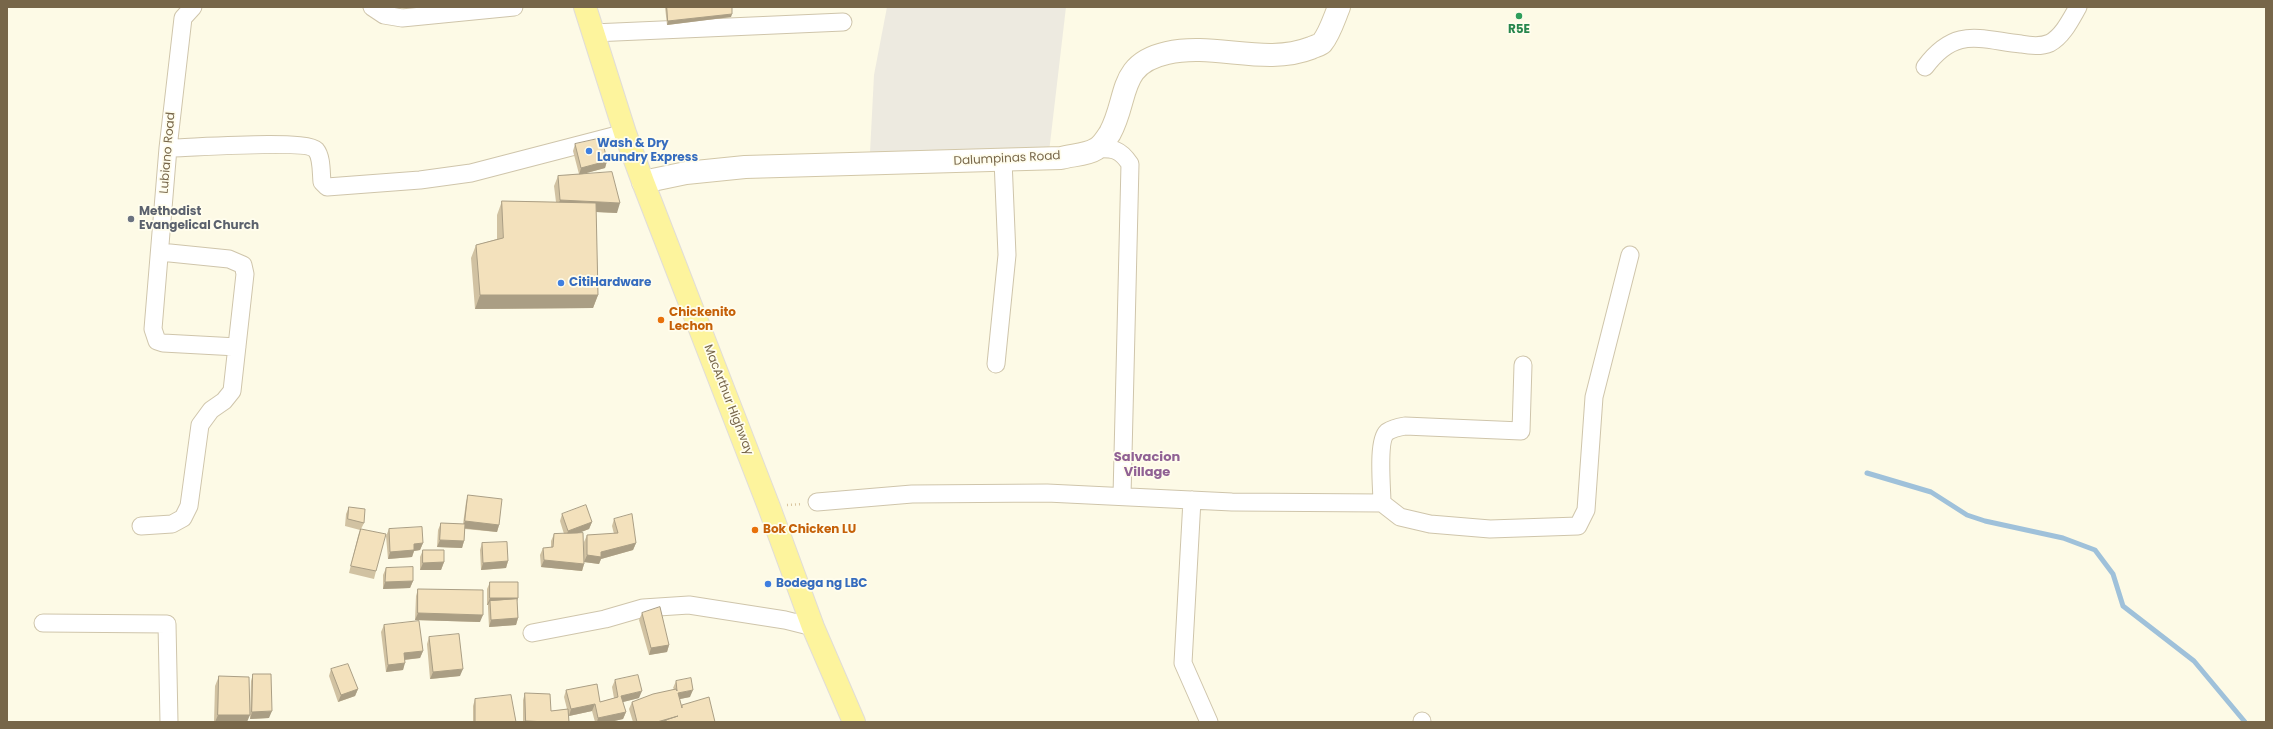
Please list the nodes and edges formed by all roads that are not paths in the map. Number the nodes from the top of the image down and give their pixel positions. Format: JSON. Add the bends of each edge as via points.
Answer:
{"nodes":[{"id":1,"x":193,"y":7,"type":"edge"},
{"id":2,"x":372,"y":7,"type":"edge"},
{"id":3,"x":514,"y":7,"type":"edge"},
{"id":4,"x":585,"y":7,"type":"edge"},
{"id":5,"x":1339,"y":7,"type":"edge"},
{"id":6,"x":2078,"y":7,"type":"edge"},
{"id":7,"x":843,"y":22,"type":"dead end"},
{"id":8,"x":593,"y":33,"type":"junction"},
{"id":9,"x":1925,"y":67,"type":"dead end"},
{"id":10,"x":624,"y":133,"type":"junction"},
{"id":11,"x":168,"y":148,"type":"junction"},
{"id":12,"x":1096,"y":149,"type":"junction"},
{"id":13,"x":1003,"y":160,"type":"junction"},
{"id":14,"x":643,"y":182,"type":"junction"},
{"id":15,"x":160,"y":252,"type":"junction"},
{"id":16,"x":1630,"y":255,"type":"dead end"},
{"id":17,"x":237,"y":347,"type":"junction"},
{"id":18,"x":996,"y":364,"type":"dead end"},
{"id":19,"x":1523,"y":365,"type":"dead end"},
{"id":20,"x":1122,"y":496,"type":"junction"},
{"id":21,"x":1192,"y":500,"type":"junction"},
{"id":22,"x":817,"y":502,"type":"road end"},
{"id":23,"x":1382,"y":503,"type":"junction"},
{"id":24,"x":142,"y":526,"type":"dead end"},
{"id":25,"x":43,"y":623,"type":"dead end"},
{"id":26,"x":813,"y":628,"type":"junction"},
{"id":27,"x":532,"y":633,"type":"dead end"},
{"id":28,"x":850,"y":721,"type":"edge"},
{"id":29,"x":169,"y":722,"type":"edge"},
{"id":30,"x":1209,"y":722,"type":"edge"}],
"edges":[{"from":1,"to":11,"type":"street","name":"Lubiano Road","via":[[183,18]]},
{"from":2,"to":3,"type":"street","via":[[384,15],[402,18]]},
{"from":4,"to":8,"type":"main road","name":"MacArthur Highway"},
{"from":5,"to":12,"type":"street","via":[[1321,44],[1300,52],[1270,56],[1207,51],[1175,52],[1148,59],[1136,68],[1126,82],[1118,119],[1106,139]]},
{"from":6,"to":9,"type":"street","via":[[2059,36],[2050,43],[2037,46],[1975,38],[1960,39],[1937,51]]},
{"from":7,"to":8,"type":"street"},
{"from":8,"to":10,"type":"main road","name":"MacArthur Highway"},
{"from":10,"to":11,"type":"street","via":[[471,173],[420,180],[327,187],[322,182],[319,156],[310,145],[283,143]]},
{"from":10,"to":14,"type":"main road","name":"MacArthur Highway"},
{"from":11,"to":15,"type":"street","name":"Lubiano Road"},
{"from":12,"to":13,"type":"street","name":"Dalumpinas Road","via":[[1060,158]]},
{"from":12,"to":20,"type":"street","via":[[1119,150],[1130,164]]},
{"from":13,"to":14,"type":"street","name":"Dalumpinas Road","via":[[745,167],[686,173]]},
{"from":13,"to":18,"type":"street","via":[[1007,255]]},
{"from":14,"to":26,"type":"main road","name":"MacArthur Highway"},
{"from":15,"to":17,"type":"street","via":[[229,259],[243,265],[245,274]]},
{"from":15,"to":17,"type":"street","name":"Lubiano Road","via":[[153,329],[157,341]]},
{"from":16,"to":23,"type":"street","via":[[1594,397],[1586,510],[1578,526],[1490,529],[1430,524],[1400,517]]},
{"from":17,"to":24,"type":"street","via":[[232,391],[211,410],[200,425],[189,506],[183,518],[172,524]]},
{"from":19,"to":23,"type":"street","via":[[1521,431],[1405,426],[1386,433],[1381,443]]},
{"from":20,"to":21,"type":"street"},
{"from":20,"to":22,"type":"street","via":[[1047,493],[912,494]]},
{"from":21,"to":23,"type":"street"},
{"from":21,"to":30,"type":"street","via":[[1183,662]]},
{"from":25,"to":29,"type":"street","via":[[167,624]]},
{"from":26,"to":27,"type":"street","via":[[785,620],[689,605],[643,608],[605,619]]},
{"from":26,"to":28,"type":"main road","name":"MacArthur Highway"}]}
